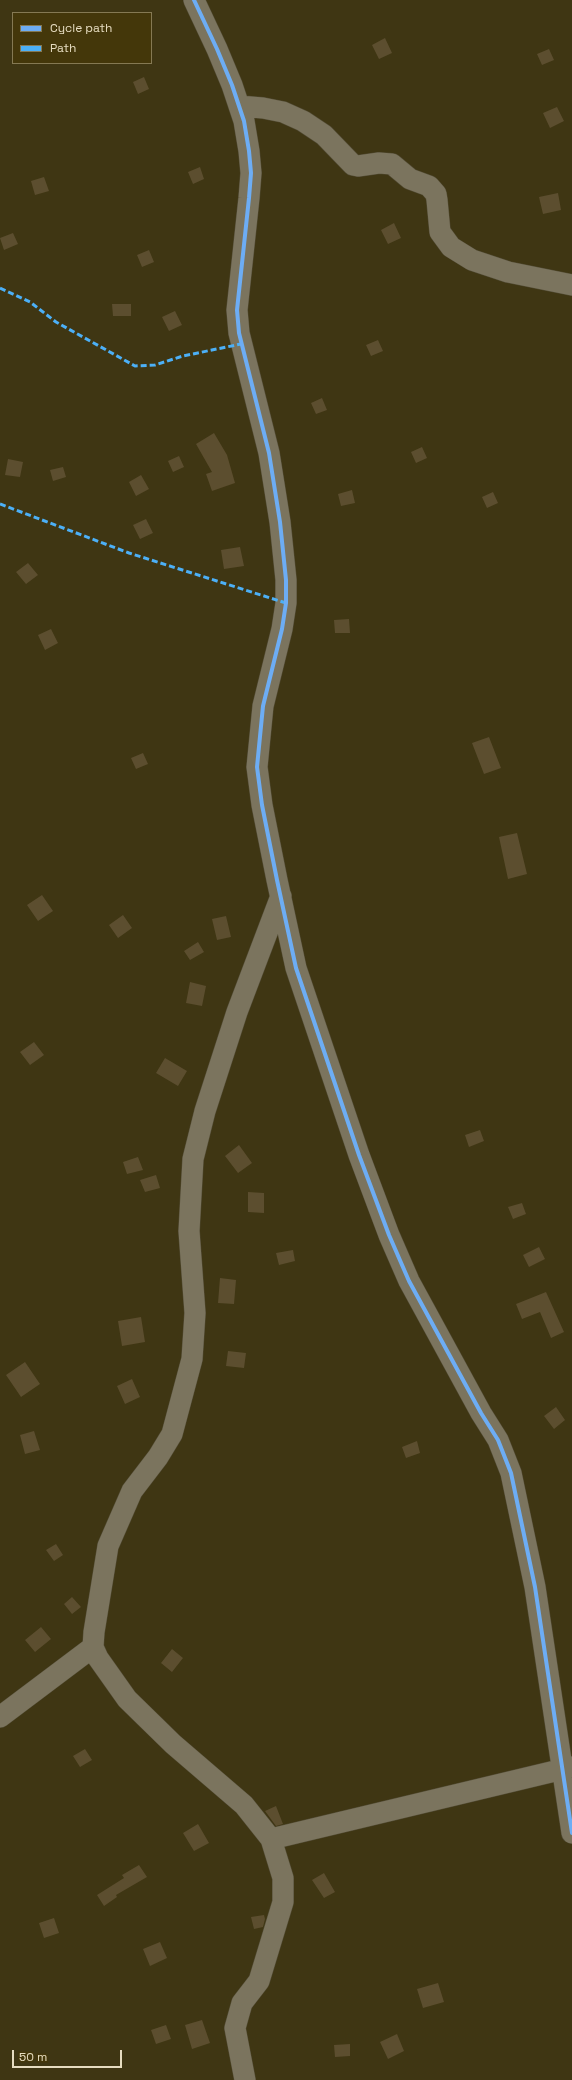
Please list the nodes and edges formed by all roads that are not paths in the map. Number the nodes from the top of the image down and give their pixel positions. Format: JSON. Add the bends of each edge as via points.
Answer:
{"nodes":[{"id":1,"x":194,"y":0,"type":"edge"},
{"id":2,"x":240,"y":106,"type":"junction"},
{"id":3,"x":572,"y":285,"type":"edge"},
{"id":4,"x":281,"y":896,"type":"junction"},
{"id":5,"x":93,"y":1646,"type":"junction"},
{"id":6,"x":0,"y":1717,"type":"edge"},
{"id":7,"x":567,"y":1768,"type":"edge"},
{"id":8,"x":572,"y":1833,"type":"edge"},
{"id":9,"x":271,"y":1839,"type":"junction"},
{"id":10,"x":245,"y":2080,"type":"edge"}],
"edges":[{"from":1,"to":2,"type":"street","via":[[218,49]]},
{"from":2,"to":3,"type":"street","via":[[283,112],[324,135],[353,165],[392,164],[410,179],[429,186],[438,200],[440,232],[451,247],[472,260],[508,272]]},
{"from":2,"to":4,"type":"street","via":[[251,173],[237,310],[239,334],[270,453],[286,580],[282,629],[263,706],[258,767],[262,805]]},
{"from":4,"to":5,"type":"street","via":[[237,1012],[193,1159],[189,1231],[195,1313],[192,1359],[172,1434],[132,1490],[108,1546]]},
{"from":4,"to":7,"type":"street","via":[[296,968],[359,1155],[389,1235],[410,1281],[498,1440],[511,1473],[535,1586]]},
{"from":5,"to":6,"type":"street"},
{"from":5,"to":9,"type":"street","via":[[98,1658],[127,1700],[244,1806]]},
{"from":7,"to":8,"type":"street"},
{"from":7,"to":9,"type":"street"},
{"from":9,"to":10,"type":"street","via":[[283,1878],[283,1902],[259,1981],[242,2004],[235,2028]]}]}
